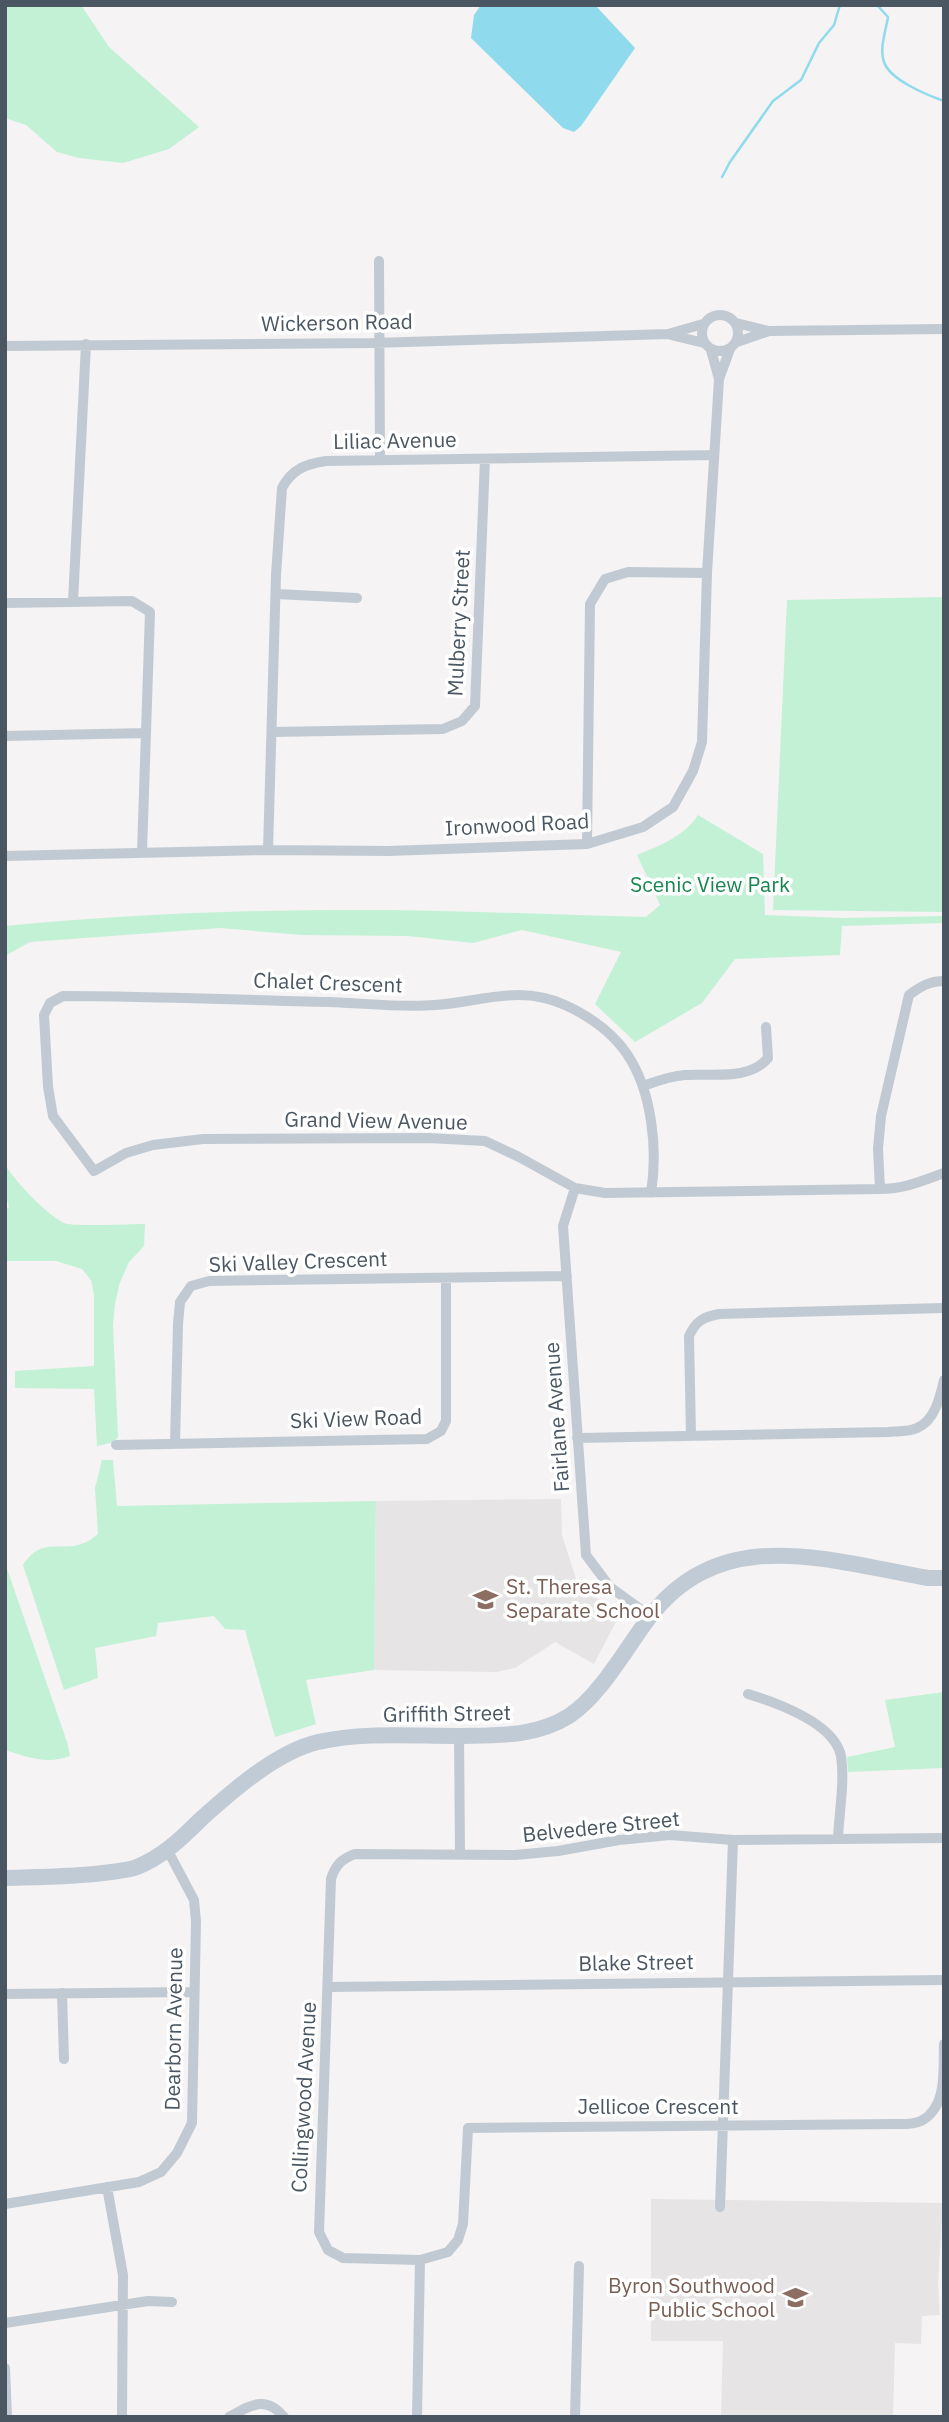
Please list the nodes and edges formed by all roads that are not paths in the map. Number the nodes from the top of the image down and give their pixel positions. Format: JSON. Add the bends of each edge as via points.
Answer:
{"nodes":[{"id":1,"x":379,"y":261,"type":"dead end"},
{"id":2,"x":736,"y":323,"type":"junction"},
{"id":3,"x":704,"y":324,"type":"junction"},
{"id":4,"x":944,"y":328,"type":"edge"},
{"id":5,"x":768,"y":331,"type":"junction"},
{"id":6,"x":668,"y":334,"type":"junction"},
{"id":7,"x":379,"y":343,"type":"junction"},
{"id":8,"x":86,"y":344,"type":"junction"},
{"id":9,"x":734,"y":345,"type":"junction"},
{"id":10,"x":5,"y":346,"type":"edge"},
{"id":11,"x":708,"y":346,"type":"junction"},
{"id":12,"x":719,"y":379,"type":"junction"},
{"id":13,"x":714,"y":455,"type":"junction"},
{"id":14,"x":485,"y":459,"type":"junction"},
{"id":15,"x":380,"y":460,"type":"junction"},
{"id":16,"x":707,"y":573,"type":"junction"},
{"id":17,"x":276,"y":594,"type":"junction"},
{"id":18,"x":356,"y":598,"type":"dead end"},
{"id":19,"x":5,"y":603,"type":"edge"},
{"id":20,"x":73,"y":603,"type":"junction"},
{"id":21,"x":146,"y":733,"type":"junction"},
{"id":22,"x":273,"y":733,"type":"junction"},
{"id":23,"x":5,"y":736,"type":"edge"},
{"id":24,"x":587,"y":844,"type":"junction"},
{"id":25,"x":268,"y":850,"type":"junction"},
{"id":26,"x":142,"y":852,"type":"junction"},
{"id":27,"x":5,"y":856,"type":"edge"},
{"id":28,"x":944,"y":981,"type":"edge"},
{"id":29,"x":766,"y":1027,"type":"dead end"},
{"id":30,"x":643,"y":1086,"type":"junction"},
{"id":31,"x":94,"y":1171,"type":"joint"},
{"id":32,"x":944,"y":1174,"type":"edge"},
{"id":33,"x":575,"y":1188,"type":"junction"},
{"id":34,"x":880,"y":1189,"type":"junction"},
{"id":35,"x":651,"y":1192,"type":"junction"},
{"id":36,"x":567,"y":1276,"type":"junction"},
{"id":37,"x":446,"y":1278,"type":"junction"},
{"id":38,"x":944,"y":1308,"type":"edge"},
{"id":39,"x":944,"y":1380,"type":"edge"},
{"id":40,"x":691,"y":1435,"type":"junction"},
{"id":41,"x":577,"y":1438,"type":"junction"},
{"id":42,"x":175,"y":1443,"type":"junction"},
{"id":43,"x":116,"y":1444,"type":"dead end"},
{"id":44,"x":944,"y":1578,"type":"edge"},
{"id":45,"x":650,"y":1616,"type":"junction"},
{"id":46,"x":748,"y":1694,"type":"dead end"},
{"id":47,"x":459,"y":1736,"type":"junction"},
{"id":48,"x":944,"y":1838,"type":"edge"},
{"id":49,"x":838,"y":1839,"type":"junction"},
{"id":50,"x":733,"y":1840,"type":"junction"},
{"id":51,"x":168,"y":1851,"type":"junction"},
{"id":52,"x":460,"y":1853,"type":"junction"},
{"id":53,"x":347,"y":1857,"type":"joint"},
{"id":54,"x":5,"y":1878,"type":"edge"},
{"id":55,"x":944,"y":1980,"type":"edge"},
{"id":56,"x":728,"y":1981,"type":"junction"},
{"id":57,"x":328,"y":1987,"type":"junction"},
{"id":58,"x":194,"y":1992,"type":"junction"},
{"id":59,"x":62,"y":1993,"type":"junction"},
{"id":60,"x":5,"y":1994,"type":"edge"},
{"id":61,"x":944,"y":2044,"type":"edge"},
{"id":62,"x":64,"y":2059,"type":"dead end"},
{"id":63,"x":722,"y":2126,"type":"junction"},
{"id":64,"x":107,"y":2187,"type":"junction"},
{"id":65,"x":5,"y":2204,"type":"edge"},
{"id":66,"x":720,"y":2207,"type":"dead end"},
{"id":67,"x":420,"y":2260,"type":"junction"},
{"id":68,"x":579,"y":2266,"type":"dead end"},
{"id":69,"x":172,"y":2302,"type":"dead end"},
{"id":70,"x":125,"y":2304,"type":"junction"},
{"id":71,"x":5,"y":2323,"type":"edge"},
{"id":72,"x":5,"y":2368,"type":"edge"},
{"id":73,"x":7,"y":2417,"type":"edge"},
{"id":74,"x":122,"y":2417,"type":"edge"},
{"id":75,"x":229,"y":2417,"type":"edge"},
{"id":76,"x":284,"y":2417,"type":"edge"},
{"id":77,"x":416,"y":2417,"type":"edge"},
{"id":78,"x":575,"y":2417,"type":"edge"}],
"edges":[{"from":1,"to":7,"type":"street"},
{"from":2,"to":3,"type":"street","via":[[719,314]]},
{"from":2,"to":5,"type":"street"},
{"from":2,"to":9,"type":"street","via":[[739,331]]},
{"from":3,"to":6,"type":"street","name":"Wickerson Road"},
{"from":3,"to":11,"type":"street","via":[[701,334]]},
{"from":4,"to":5,"type":"street"},
{"from":5,"to":9,"type":"street"},
{"from":6,"to":7,"type":"street","name":"Wickerson Road"},
{"from":6,"to":11,"type":"street","name":"Wickerson Road"},
{"from":7,"to":8,"type":"street","name":"Wickerson Road"},
{"from":7,"to":15,"type":"street"},
{"from":8,"to":10,"type":"street","name":"Wickerson Road"},
{"from":8,"to":20,"type":"street"},
{"from":9,"to":11,"type":"street","via":[[721,352]]},
{"from":9,"to":12,"type":"street","name":"Ironwood Road"},
{"from":11,"to":12,"type":"street","name":"Ironwood Road"},
{"from":12,"to":13,"type":"street","name":"Ironwood Road"},
{"from":13,"to":14,"type":"street","name":"Liliac Avenue"},
{"from":13,"to":16,"type":"street","name":"Ironwood Road"},
{"from":14,"to":15,"type":"street","name":"Liliac Avenue"},
{"from":14,"to":22,"type":"street","name":"Mulberry Street","via":[[475,706],[462,721],[443,729]]},
{"from":15,"to":17,"type":"street","name":"Liliac Avenue","via":[[308,464],[287,478],[282,488]]},
{"from":16,"to":24,"type":"street","name":"Ironwood Road","via":[[702,742],[693,771],[673,807],[643,827]]},
{"from":16,"to":24,"type":"street","via":[[628,572],[605,579],[590,604]]},
{"from":17,"to":18,"type":"street"},
{"from":17,"to":22,"type":"street","name":"Liliac Avenue"},
{"from":19,"to":20,"type":"street"},
{"from":20,"to":21,"type":"street","via":[[132,601],[150,612]]},
{"from":21,"to":23,"type":"street"},
{"from":21,"to":26,"type":"street"},
{"from":22,"to":25,"type":"street","name":"Liliac Avenue"},
{"from":24,"to":25,"type":"street","name":"Ironwood Road"},
{"from":25,"to":26,"type":"street","name":"Ironwood Road"},
{"from":26,"to":27,"type":"street","name":"Ironwood Road"},
{"from":28,"to":34,"type":"street","via":[[921,986],[909,996],[881,1116]]},
{"from":29,"to":30,"type":"street","via":[[768,1058],[760,1068],[731,1074],[684,1074]]},
{"from":30,"to":31,"type":"street","name":"Chalet Crescent","via":[[627,1053],[603,1028],[563,1004],[529,995],[505,994],[435,1005],[63,996],[50,1003],[44,1015],[53,1116]]},
{"from":30,"to":35,"type":"street","name":"Chalet Crescent","via":[[651,1127]]},
{"from":31,"to":33,"type":"street","name":"Grand View Avenue","via":[[144,1147],[203,1139],[428,1138],[485,1142]]},
{"from":32,"to":34,"type":"street","name":"Grand View Avenue","via":[[919,1184]]},
{"from":33,"to":35,"type":"street","name":"Grand View Avenue"},
{"from":33,"to":36,"type":"street","name":"Fairlane Avenue","via":[[563,1226]]},
{"from":34,"to":35,"type":"street","name":"Grand View Avenue"},
{"from":36,"to":37,"type":"street","name":"Ski Valley Crescent"},
{"from":36,"to":41,"type":"street","name":"Fairlane Avenue"},
{"from":37,"to":42,"type":"street","name":"Ski Valley Crescent","via":[[209,1281],[191,1286],[180,1302]]},
{"from":37,"to":42,"type":"street","name":"Ski View Road","via":[[446,1422],[441,1431],[427,1439]]},
{"from":38,"to":40,"type":"street","via":[[705,1317],[695,1323],[689,1336]]},
{"from":39,"to":40,"type":"street","via":[[929,1418],[917,1428]]},
{"from":40,"to":41,"type":"street"},
{"from":41,"to":45,"type":"street","name":"Fairlane Avenue","via":[[586,1555],[610,1587]]},
{"from":42,"to":43,"type":"street","name":"Ski View Road"},
{"from":44,"to":45,"type":"street","name":"Griffith Street","via":[[784,1554],[755,1555],[690,1578]]},
{"from":45,"to":47,"type":"street","name":"Griffith Street","via":[[598,1689],[569,1716],[531,1732]]},
{"from":46,"to":49,"type":"street","via":[[826,1731],[840,1753]]},
{"from":47,"to":51,"type":"street","name":"Griffith Street","via":[[356,1736],[316,1743],[252,1776]]},
{"from":47,"to":52,"type":"street"},
{"from":48,"to":49,"type":"street","name":"Belvedere Street"},
{"from":49,"to":50,"type":"street","name":"Belvedere Street"},
{"from":50,"to":52,"type":"street","name":"Belvedere Street","via":[[670,1835],[558,1851]]},
{"from":50,"to":56,"type":"street"},
{"from":51,"to":54,"type":"street","name":"Griffith Street","via":[[135,1868],[77,1877]]},
{"from":51,"to":58,"type":"street","name":"Dearborn Avenue","via":[[194,1900]]},
{"from":52,"to":53,"type":"street","name":"Belvedere Street"},
{"from":53,"to":57,"type":"street","name":"Collingwood Avenue","via":[[334,1867],[331,1880]]},
{"from":55,"to":56,"type":"street","name":"Blake Street"},
{"from":56,"to":57,"type":"street","name":"Blake Street"},
{"from":56,"to":63,"type":"street"},
{"from":57,"to":67,"type":"street","name":"Collingwood Avenue","via":[[319,2232],[328,2250],[344,2258]]},
{"from":58,"to":59,"type":"street"},
{"from":58,"to":64,"type":"street","name":"Dearborn Avenue","via":[[192,2123],[161,2172],[139,2182]]},
{"from":59,"to":60,"type":"street"},
{"from":59,"to":62,"type":"street"},
{"from":61,"to":63,"type":"street","name":"Jellicoe Crescent","via":[[940,2100],[919,2122]]},
{"from":63,"to":66,"type":"street"},
{"from":63,"to":67,"type":"street","name":"Jellicoe Crescent","via":[[468,2128],[463,2224],[458,2240],[448,2252]]},
{"from":64,"to":65,"type":"street","name":"Dearborn Avenue"},
{"from":64,"to":70,"type":"street"},
{"from":67,"to":77,"type":"street"},
{"from":68,"to":78,"type":"street"},
{"from":69,"to":70,"type":"street"},
{"from":70,"to":71,"type":"street"},
{"from":70,"to":74,"type":"street"},
{"from":72,"to":73,"type":"street"},
{"from":75,"to":76,"type":"street","via":[[255,2403],[268,2404]]}]}
